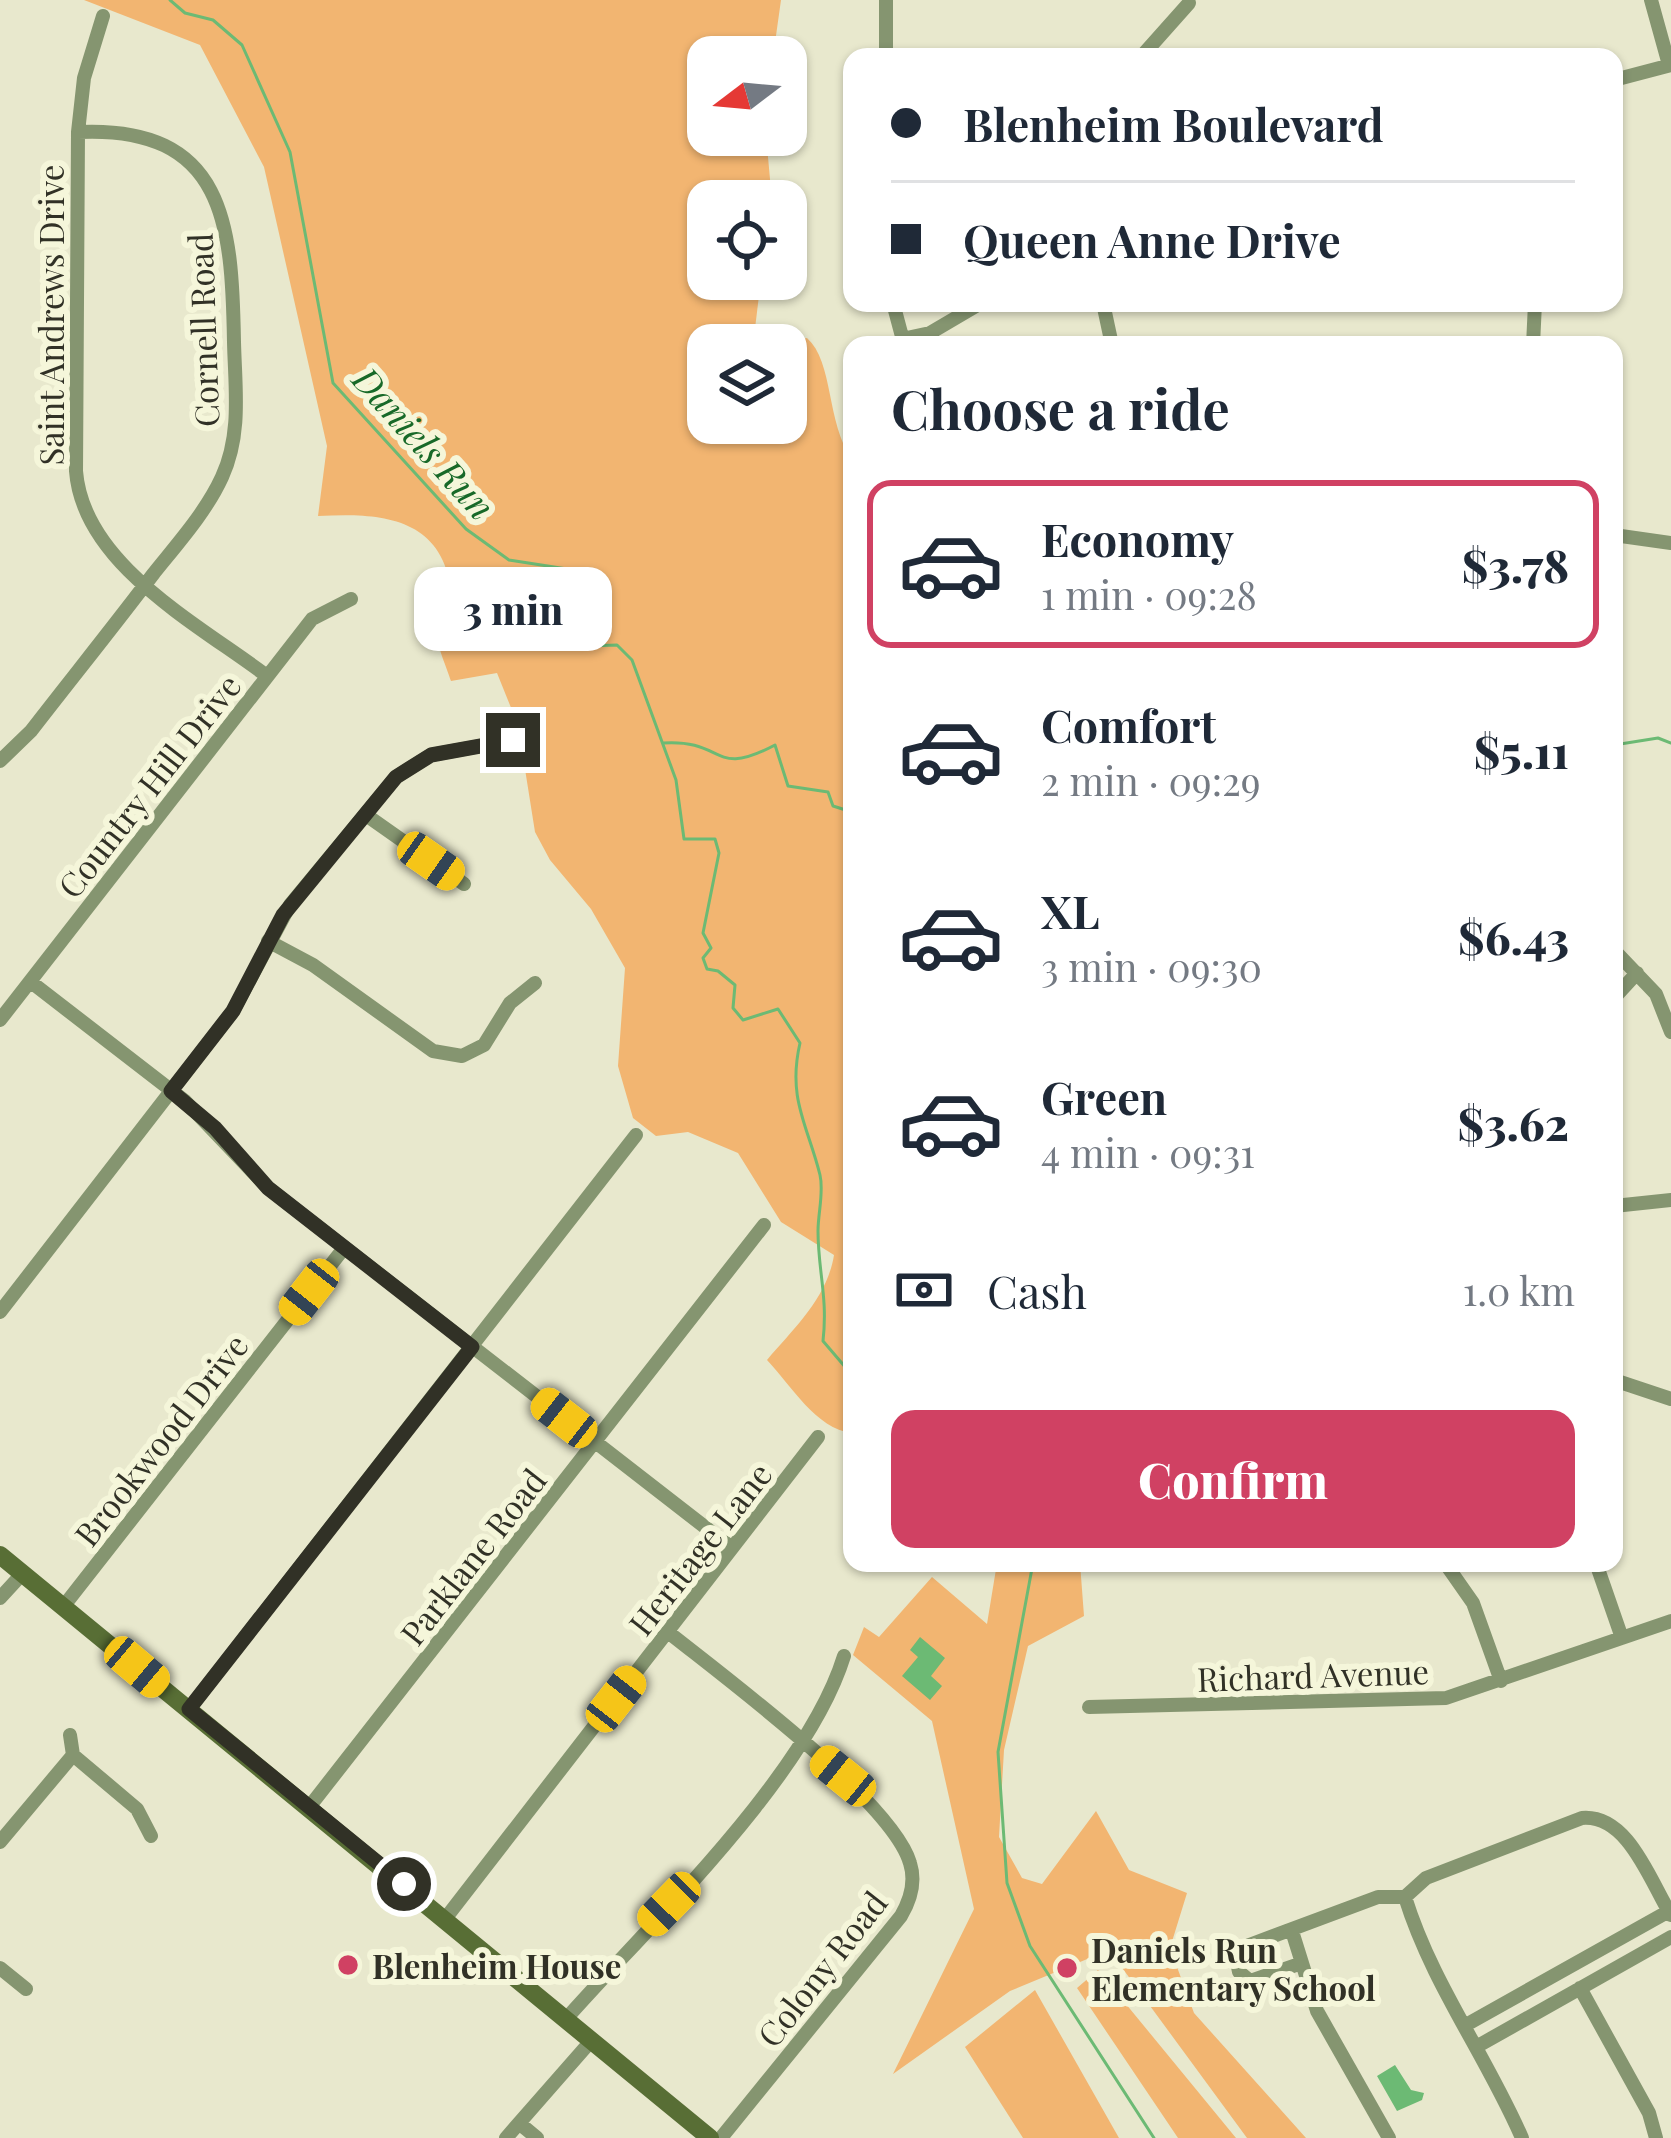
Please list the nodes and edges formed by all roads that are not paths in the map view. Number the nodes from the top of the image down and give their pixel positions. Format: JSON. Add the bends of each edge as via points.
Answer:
{"nodes":[{"id":1,"x":886,"y":0,"type":"edge"},
{"id":2,"x":1652,"y":0,"type":"edge"},
{"id":3,"x":1189,"y":3,"type":"edge"},
{"id":4,"x":103,"y":16,"type":"dead end"},
{"id":5,"x":886,"y":48,"type":"edge"},
{"id":6,"x":1149,"y":48,"type":"edge"},
{"id":7,"x":1670,"y":65,"type":"edge"},
{"id":8,"x":1623,"y":78,"type":"edge"},
{"id":9,"x":78,"y":131,"type":"junction"},
{"id":10,"x":966,"y":312,"type":"edge"},
{"id":11,"x":921,"y":336,"type":"edge"},
{"id":12,"x":1623,"y":536,"type":"edge"},
{"id":13,"x":1671,"y":543,"type":"edge"},
{"id":14,"x":146,"y":584,"type":"junction"},
{"id":15,"x":351,"y":599,"type":"dead end"},
{"id":16,"x":267,"y":676,"type":"junction"},
{"id":17,"x":513,"y":740,"type":"dead end"},
{"id":18,"x":0,"y":761,"type":"edge"},
{"id":19,"x":367,"y":815,"type":"junction"},
{"id":20,"x":464,"y":884,"type":"dead end"},
{"id":21,"x":268,"y":940,"type":"junction"},
{"id":22,"x":1623,"y":959,"type":"edge"},
{"id":23,"x":1637,"y":973,"type":"junction"},
{"id":24,"x":31,"y":982,"type":"junction"},
{"id":25,"x":535,"y":983,"type":"dead end"},
{"id":26,"x":1623,"y":988,"type":"edge"},
{"id":27,"x":0,"y":1020,"type":"edge"},
{"id":28,"x":1671,"y":1032,"type":"edge"},
{"id":29,"x":171,"y":1091,"type":"junction"},
{"id":30,"x":636,"y":1135,"type":"dead end"},
{"id":31,"x":1671,"y":1200,"type":"edge"},
{"id":32,"x":1623,"y":1205,"type":"edge"},
{"id":33,"x":764,"y":1225,"type":"dead end"},
{"id":34,"x":344,"y":1248,"type":"junction"},
{"id":35,"x":0,"y":1312,"type":"edge"},
{"id":36,"x":472,"y":1347,"type":"junction"},
{"id":37,"x":1623,"y":1383,"type":"edge"},
{"id":38,"x":1671,"y":1399,"type":"edge"},
{"id":39,"x":818,"y":1437,"type":"dead end"},
{"id":40,"x":595,"y":1442,"type":"junction"},
{"id":41,"x":732,"y":1548,"type":"junction"},
{"id":42,"x":0,"y":1555,"type":"edge"},
{"id":43,"x":1451,"y":1572,"type":"edge"},
{"id":44,"x":1599,"y":1572,"type":"edge"},
{"id":45,"x":23,"y":1573,"type":"junction"},
{"id":46,"x":0,"y":1598,"type":"edge"},
{"id":47,"x":63,"y":1607,"type":"junction"},
{"id":48,"x":1671,"y":1621,"type":"edge"},
{"id":49,"x":668,"y":1632,"type":"junction"},
{"id":50,"x":1622,"y":1638,"type":"junction"},
{"id":51,"x":844,"y":1656,"type":"dead end"},
{"id":52,"x":1501,"y":1682,"type":"junction"},
{"id":53,"x":1089,"y":1707,"type":"dead end"},
{"id":54,"x":189,"y":1709,"type":"junction"},
{"id":55,"x":70,"y":1736,"type":"dead end"},
{"id":56,"x":802,"y":1743,"type":"junction"},
{"id":57,"x":73,"y":1755,"type":"junction"},
{"id":58,"x":310,"y":1807,"type":"junction"},
{"id":59,"x":151,"y":1837,"type":"dead end"},
{"id":60,"x":0,"y":1843,"type":"edge"},
{"id":61,"x":1405,"y":1897,"type":"junction"},
{"id":62,"x":1670,"y":1913,"type":"edge"},
{"id":63,"x":445,"y":1918,"type":"junction"},
{"id":64,"x":1292,"y":1931,"type":"junction"},
{"id":65,"x":1671,"y":1937,"type":"edge"},
{"id":66,"x":1300,"y":1964,"type":"junction"},
{"id":67,"x":0,"y":1969,"type":"edge"},
{"id":68,"x":1580,"y":1988,"type":"junction"},
{"id":69,"x":26,"y":1990,"type":"dead end"},
{"id":70,"x":566,"y":2019,"type":"junction"},
{"id":71,"x":1464,"y":2026,"type":"junction"},
{"id":72,"x":591,"y":2041,"type":"junction"},
{"id":73,"x":1476,"y":2047,"type":"junction"},
{"id":74,"x":519,"y":2123,"type":"junction"},
{"id":75,"x":506,"y":2138,"type":"edge"},
{"id":76,"x":537,"y":2138,"type":"edge"},
{"id":77,"x":710,"y":2138,"type":"edge"},
{"id":78,"x":721,"y":2138,"type":"edge"},
{"id":79,"x":1389,"y":2138,"type":"edge"},
{"id":80,"x":1522,"y":2138,"type":"edge"},
{"id":81,"x":1656,"y":2138,"type":"edge"}],
"edges":[{"from":1,"to":5,"type":"street"},
{"from":2,"to":7,"type":"street"},
{"from":3,"to":6,"type":"street"},
{"from":4,"to":9,"type":"street","name":"Saint Andrews Drive"},
{"from":7,"to":8,"type":"street"},
{"from":9,"to":14,"type":"street","name":"Saint Andrews Drive","via":[[77,486],[103,546]]},
{"from":9,"to":14,"type":"street","name":"Cornell Road","via":[[123,133],[170,150],[213,193],[230,236],[230,455],[212,495]]},
{"from":10,"to":11,"type":"street"},
{"from":12,"to":13,"type":"street"},
{"from":14,"to":16,"type":"street","name":"Saint Andrews Drive"},
{"from":14,"to":18,"type":"street","name":"Cornell Road"},
{"from":15,"to":16,"type":"street","name":"Country Hill Drive","via":[[313,619]]},
{"from":16,"to":24,"type":"street","name":"Country Hill Drive"},
{"from":17,"to":19,"type":"street","via":[[419,760]]},
{"from":19,"to":20,"type":"street"},
{"from":19,"to":21,"type":"street"},
{"from":21,"to":25,"type":"street","via":[[449,1056],[484,1046],[509,1004]]},
{"from":21,"to":29,"type":"street","via":[[233,1011]]},
{"from":22,"to":23,"type":"street"},
{"from":23,"to":26,"type":"street"},
{"from":23,"to":28,"type":"street"},
{"from":24,"to":27,"type":"street","name":"Country Hill Drive"},
{"from":24,"to":29,"type":"street"},
{"from":29,"to":34,"type":"street","via":[[268,1188]]},
{"from":29,"to":35,"type":"street"},
{"from":30,"to":36,"type":"street"},
{"from":31,"to":32,"type":"street"},
{"from":33,"to":40,"type":"street","name":"Parklane Road"},
{"from":34,"to":36,"type":"street"},
{"from":34,"to":47,"type":"street","name":"Brookwood Drive"},
{"from":36,"to":40,"type":"street"},
{"from":36,"to":54,"type":"street"},
{"from":37,"to":38,"type":"street"},
{"from":39,"to":41,"type":"street","name":"Heritage Lane"},
{"from":40,"to":41,"type":"street"},
{"from":40,"to":58,"type":"street","name":"Parklane Road"},
{"from":41,"to":49,"type":"street","name":"Heritage Lane"},
{"from":42,"to":45,"type":"main road"},
{"from":43,"to":52,"type":"street","via":[[1473,1603]]},
{"from":44,"to":50,"type":"street"},
{"from":45,"to":46,"type":"street"},
{"from":45,"to":47,"type":"main road"},
{"from":47,"to":54,"type":"main road"},
{"from":48,"to":50,"type":"street","name":"Richard Avenue"},
{"from":49,"to":56,"type":"street","name":"Colony Road"},
{"from":49,"to":63,"type":"street","name":"Heritage Lane"},
{"from":50,"to":52,"type":"street","name":"Richard Avenue"},
{"from":51,"to":56,"type":"street"},
{"from":52,"to":53,"type":"street","name":"Richard Avenue","via":[[1427,1700]]},
{"from":54,"to":58,"type":"main road"},
{"from":55,"to":57,"type":"street"},
{"from":56,"to":70,"type":"street"},
{"from":56,"to":78,"type":"street","name":"Colony Road","via":[[856,1789],[902,1847],[912,1890],[896,1923]]},
{"from":57,"to":59,"type":"street","via":[[136,1809]]},
{"from":57,"to":60,"type":"street"},
{"from":58,"to":63,"type":"main road"},
{"from":61,"to":62,"type":"street","via":[[1426,1878],[1601,1817],[1617,1827]]},
{"from":61,"to":64,"type":"street","via":[[1378,1897]]},
{"from":61,"to":71,"type":"street","via":[[1435,1978]]},
{"from":62,"to":71,"type":"street"},
{"from":63,"to":70,"type":"main road"},
{"from":64,"to":66,"type":"street"},
{"from":64,"to":66,"type":"street","via":[[1244,1947],[1239,1972],[1250,1981]]},
{"from":65,"to":68,"type":"street"},
{"from":66,"to":79,"type":"street"},
{"from":67,"to":69,"type":"street"},
{"from":68,"to":73,"type":"street"},
{"from":68,"to":81,"type":"street"},
{"from":70,"to":72,"type":"main road"},
{"from":71,"to":73,"type":"street"},
{"from":72,"to":74,"type":"street"},
{"from":72,"to":77,"type":"main road"},
{"from":73,"to":80,"type":"street"},
{"from":74,"to":75,"type":"street"},
{"from":74,"to":76,"type":"street"}]}
